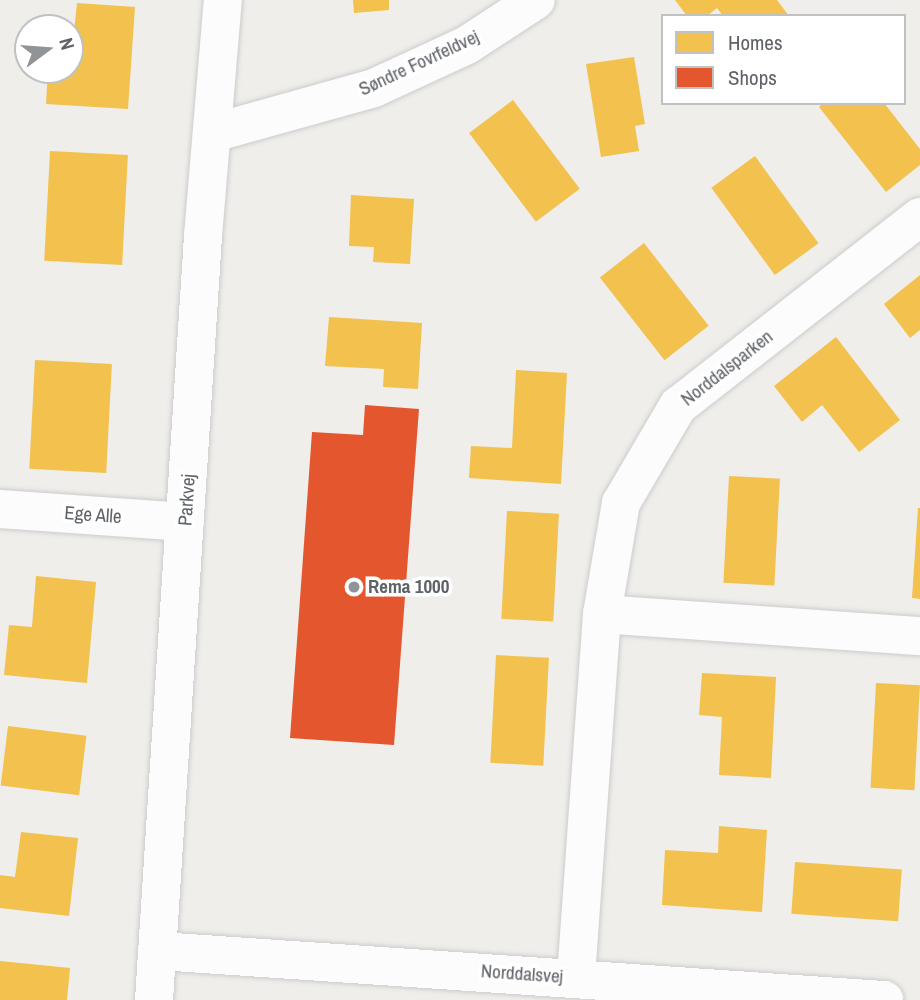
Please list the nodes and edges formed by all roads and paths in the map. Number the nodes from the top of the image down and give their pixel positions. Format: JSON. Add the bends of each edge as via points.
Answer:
{"nodes":[{"id":1,"x":223,"y":0,"type":"edge"},
{"id":2,"x":536,"y":0,"type":"edge"},
{"id":3,"x":214,"y":133,"type":"junction"},
{"id":4,"x":920,"y":217,"type":"edge"},
{"id":5,"x":0,"y":509,"type":"edge"},
{"id":6,"x":186,"y":522,"type":"junction"},
{"id":7,"x":602,"y":614,"type":"junction"},
{"id":8,"x":920,"y":636,"type":"edge"},
{"id":9,"x":159,"y":951,"type":"junction"},
{"id":10,"x":576,"y":977,"type":"junction"},
{"id":11,"x":834,"y":999,"type":"edge"},
{"id":12,"x":154,"y":1000,"type":"edge"},
{"id":13,"x":884,"y":1000,"type":"edge"}],
"edges":[{"from":1,"to":3,"type":"street","name":"Parkvej"},
{"from":2,"to":3,"type":"street","name":"Søndre Fovrfeldvej","via":[[467,45],[374,88]]},
{"from":3,"to":6,"type":"street","name":"Parkvej","via":[[202,236]]},
{"from":4,"to":7,"type":"street","name":"Norddalsparken","via":[[678,406],[621,503]]},
{"from":5,"to":6,"type":"street","name":"Ege Alle"},
{"from":6,"to":9,"type":"street","name":"Parkvej"},
{"from":7,"to":8,"type":"street"},
{"from":7,"to":10,"type":"street","name":"Norddalsparken"},
{"from":9,"to":10,"type":"street","name":"Norddalsvej"},
{"from":9,"to":12,"type":"street","name":"Parkvej"},
{"from":10,"to":11,"type":"street","name":"Norddalsvej"},
{"from":11,"to":13,"type":"street","name":"Norddalsvej"}]}
